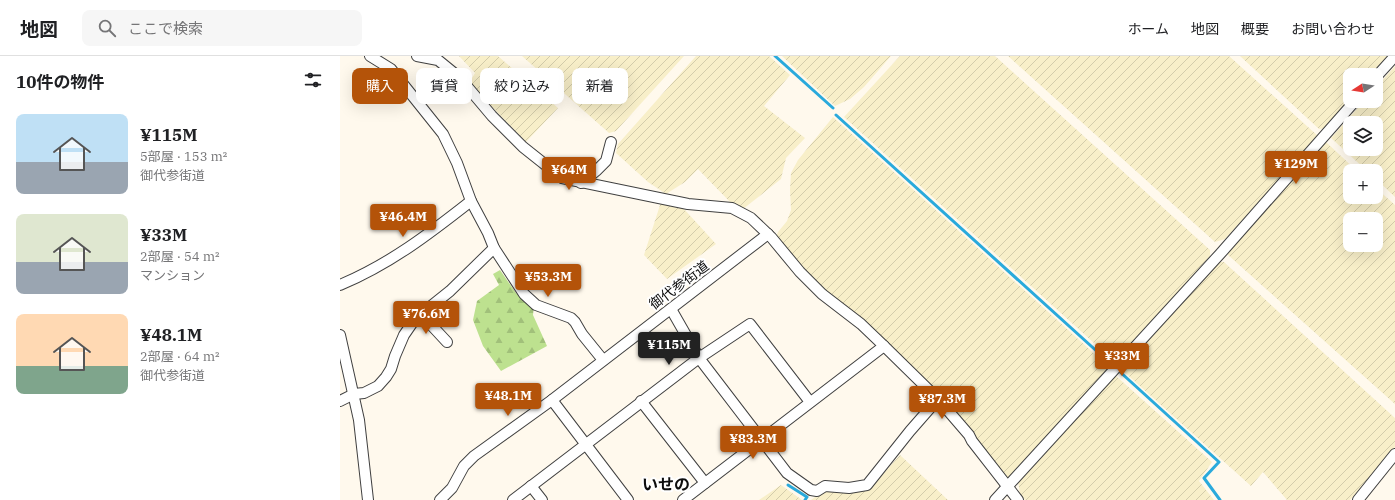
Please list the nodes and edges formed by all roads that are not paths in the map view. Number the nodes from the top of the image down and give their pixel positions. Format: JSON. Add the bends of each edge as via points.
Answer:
{"nodes":[{"id":1,"x":370,"y":56,"type":"edge"},
{"id":2,"x":417,"y":56,"type":"edge"},
{"id":3,"x":1395,"y":56,"type":"edge"},
{"id":4,"x":1383,"y":69,"type":"edge"},
{"id":5,"x":1349,"y":108,"type":"edge"},
{"id":6,"x":611,"y":142,"type":"dead end"},
{"id":7,"x":581,"y":182,"type":"junction"},
{"id":8,"x":472,"y":201,"type":"junction"},
{"id":9,"x":770,"y":236,"type":"junction"},
{"id":10,"x":494,"y":248,"type":"junction"},
{"id":11,"x":340,"y":285,"type":"edge"},
{"id":12,"x":671,"y":309,"type":"junction"},
{"id":13,"x":421,"y":314,"type":"junction"},
{"id":14,"x":340,"y":335,"type":"edge"},
{"id":15,"x":447,"y":342,"type":"dead end"},
{"id":16,"x":884,"y":346,"type":"junction"},
{"id":17,"x":699,"y":358,"type":"junction"},
{"id":18,"x":602,"y":360,"type":"junction"},
{"id":19,"x":354,"y":394,"type":"junction"},
{"id":20,"x":938,"y":399,"type":"junction"},
{"id":21,"x":552,"y":400,"type":"junction"},
{"id":22,"x":340,"y":401,"type":"edge"},
{"id":23,"x":641,"y":401,"type":"junction"},
{"id":24,"x":810,"y":402,"type":"junction"},
{"id":25,"x":762,"y":440,"type":"junction"},
{"id":26,"x":586,"y":445,"type":"junction"},
{"id":27,"x":1395,"y":454,"type":"edge"},
{"id":28,"x":1391,"y":466,"type":"edge"},
{"id":29,"x":705,"y":483,"type":"junction"},
{"id":30,"x":531,"y":486,"type":"junction"},
{"id":31,"x":1008,"y":486,"type":"junction"},
{"id":32,"x":368,"y":500,"type":"edge"},
{"id":33,"x":440,"y":500,"type":"edge"},
{"id":34,"x":513,"y":500,"type":"edge"},
{"id":35,"x":542,"y":500,"type":"edge"},
{"id":36,"x":628,"y":500,"type":"edge"},
{"id":37,"x":682,"y":500,"type":"edge"},
{"id":38,"x":995,"y":500,"type":"edge"},
{"id":39,"x":1018,"y":500,"type":"edge"},
{"id":40,"x":1358,"y":500,"type":"edge"}],
"edges":[{"from":1,"to":8,"type":"street","via":[[391,69],[443,134]]},
{"from":2,"to":7,"type":"street","via":[[438,60],[460,78],[523,147],[562,178]]},
{"from":3,"to":4,"type":"street"},
{"from":5,"to":31,"type":"street","via":[[1220,254]]},
{"from":6,"to":7,"type":"street","via":[[606,161]]},
{"from":7,"to":9,"type":"street","via":[[688,204],[732,208],[751,218]]},
{"from":8,"to":10,"type":"street"},
{"from":8,"to":11,"type":"street","via":[[397,256]]},
{"from":9,"to":12,"type":"street","name":"御代参街道"},
{"from":9,"to":16,"type":"street","via":[[816,288]]},
{"from":10,"to":13,"type":"street","via":[[450,291]]},
{"from":10,"to":18,"type":"street","via":[[524,294],[536,305],[571,318]]},
{"from":12,"to":17,"type":"street"},
{"from":12,"to":18,"type":"street","name":"御代参街道"},
{"from":13,"to":15,"type":"street"},
{"from":13,"to":19,"type":"street","via":[[404,335],[386,377],[378,386],[364,393]]},
{"from":14,"to":19,"type":"street"},
{"from":16,"to":20,"type":"street"},
{"from":16,"to":24,"type":"street"},
{"from":17,"to":23,"type":"street"},
{"from":17,"to":24,"type":"street","via":[[750,324]]},
{"from":17,"to":25,"type":"street"},
{"from":18,"to":21,"type":"street","name":"御代参街道"},
{"from":19,"to":22,"type":"street"},
{"from":19,"to":32,"type":"street","via":[[363,440]]},
{"from":20,"to":25,"type":"street","via":[[867,485],[849,488],[825,486],[817,491],[812,490],[787,473]]},
{"from":20,"to":31,"type":"street"},
{"from":21,"to":26,"type":"street"},
{"from":21,"to":33,"type":"street","name":"御代参街道","via":[[474,456],[464,466],[452,488]]},
{"from":23,"to":26,"type":"street"},
{"from":23,"to":29,"type":"street"},
{"from":24,"to":25,"type":"street"},
{"from":25,"to":29,"type":"street"},
{"from":26,"to":30,"type":"street"},
{"from":26,"to":36,"type":"street"},
{"from":27,"to":28,"type":"street"},
{"from":28,"to":40,"type":"street"},
{"from":29,"to":37,"type":"street"},
{"from":30,"to":34,"type":"street"},
{"from":30,"to":35,"type":"street"},
{"from":31,"to":38,"type":"street"},
{"from":31,"to":39,"type":"street"}]}
